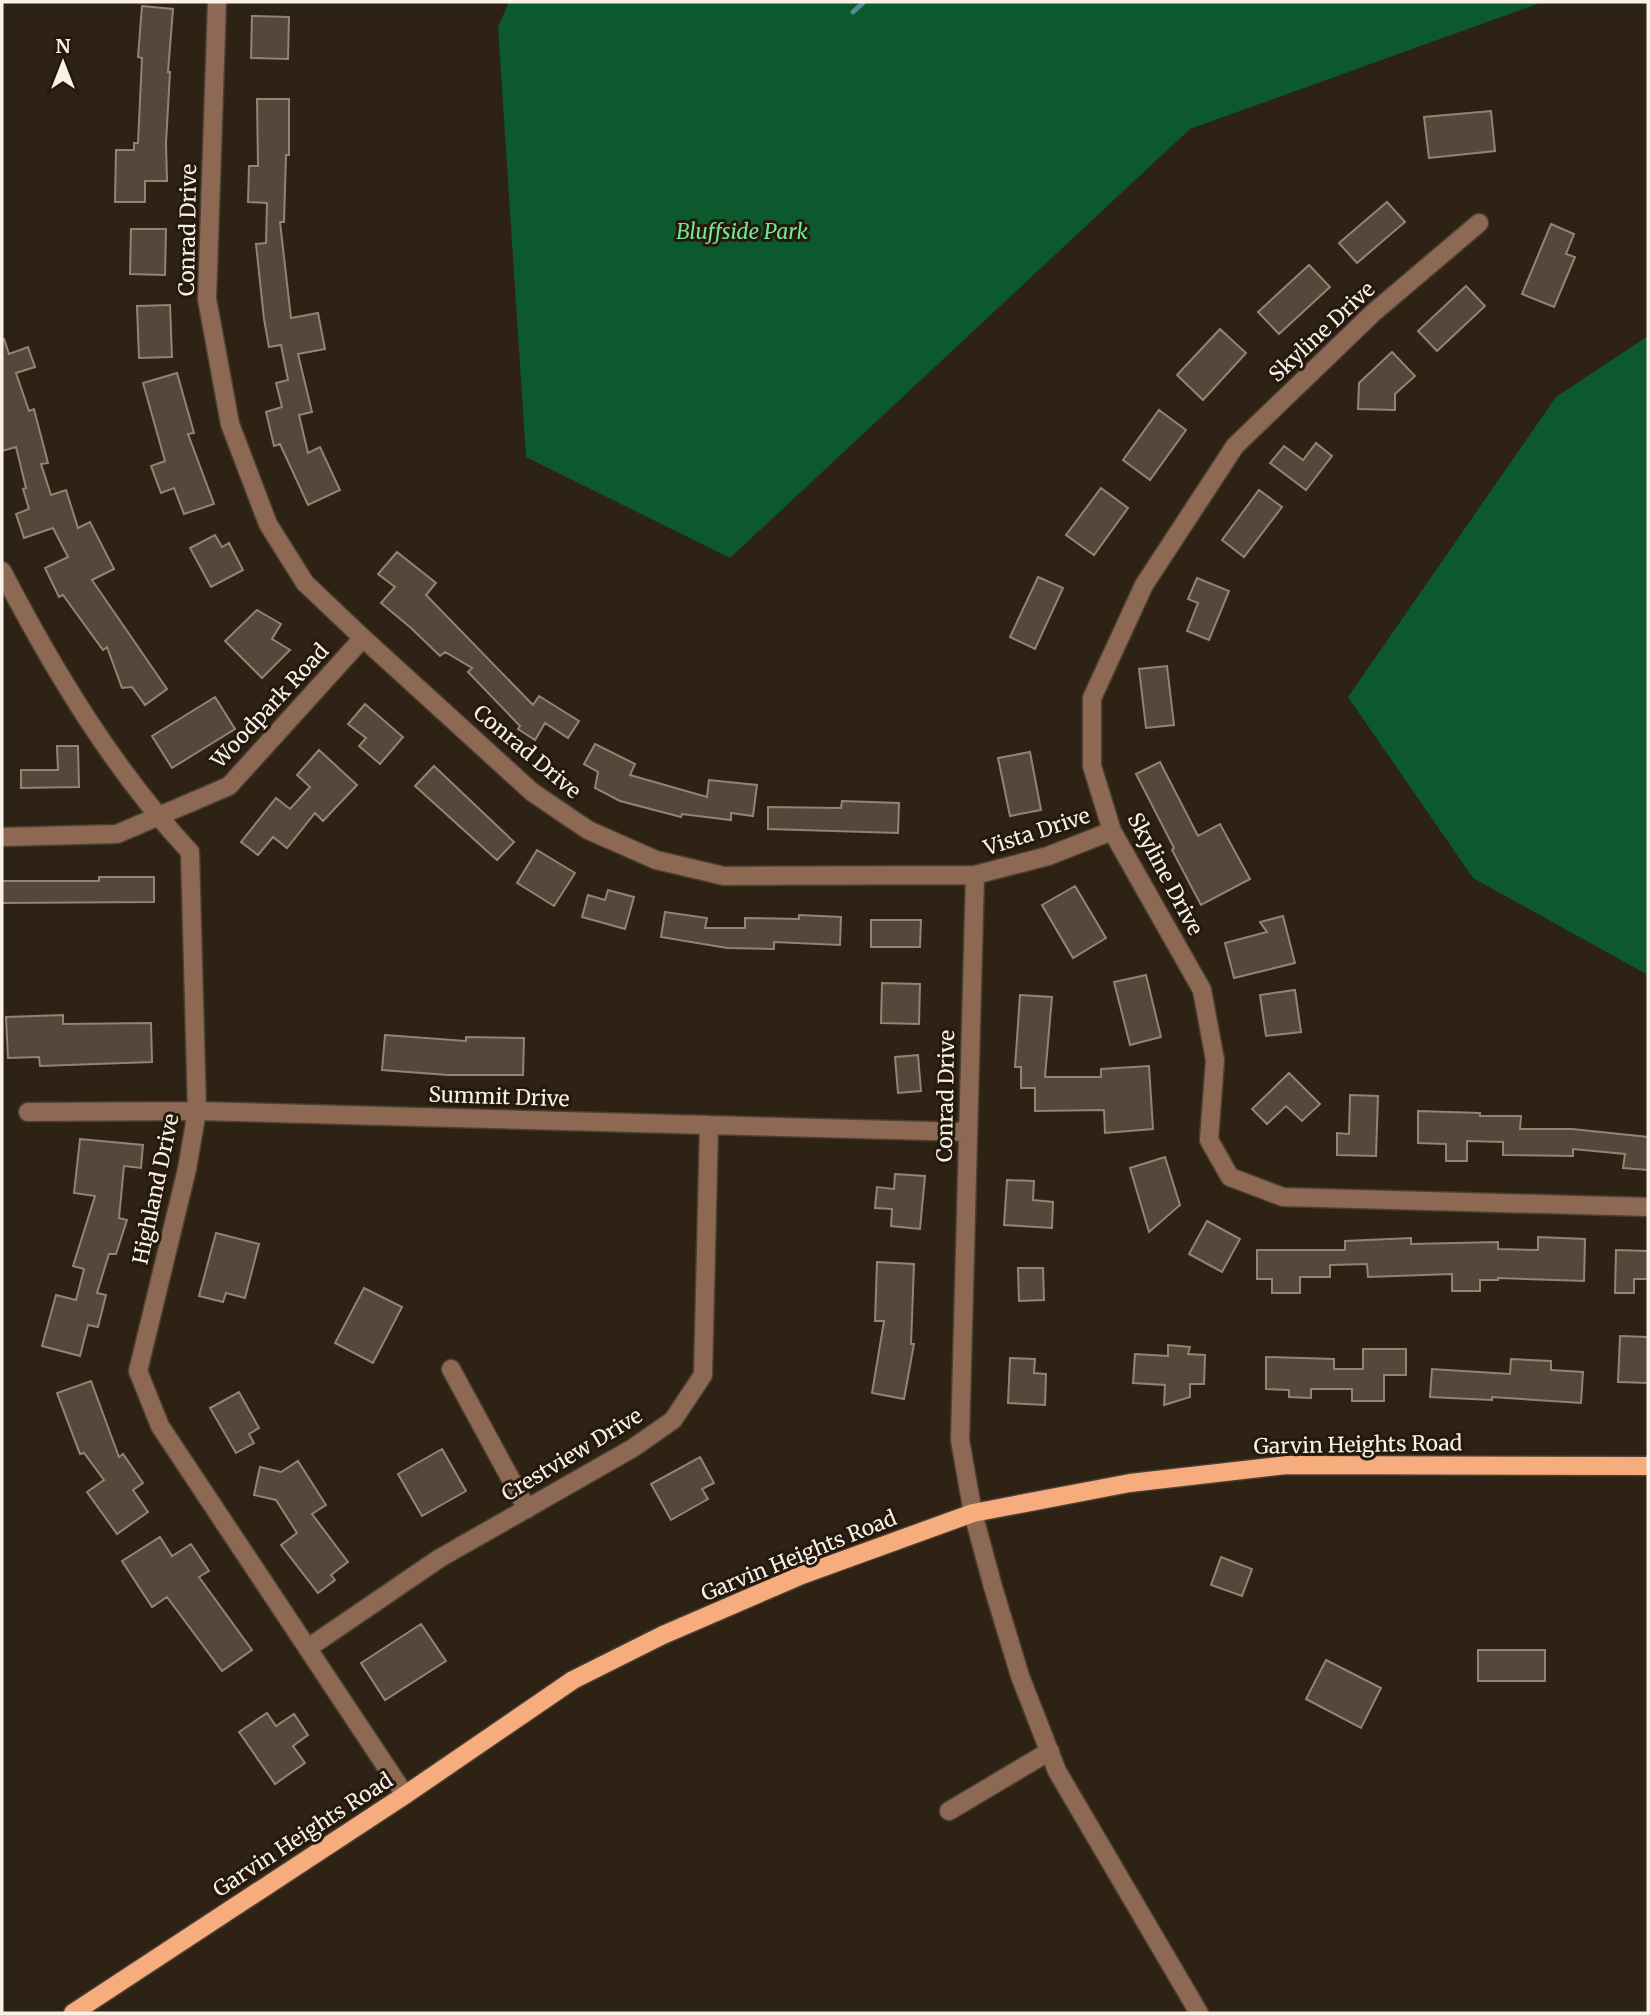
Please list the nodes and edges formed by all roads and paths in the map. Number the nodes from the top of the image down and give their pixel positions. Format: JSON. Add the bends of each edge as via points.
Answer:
{"nodes":[{"id":1,"x":217,"y":2,"type":"edge"},
{"id":2,"x":1479,"y":223,"type":"dead end"},
{"id":3,"x":2,"y":571,"type":"edge"},
{"id":4,"x":363,"y":638,"type":"junction"},
{"id":5,"x":157,"y":816,"type":"junction"},
{"id":6,"x":1112,"y":831,"type":"junction"},
{"id":7,"x":2,"y":837,"type":"edge"},
{"id":8,"x":975,"y":875,"type":"junction"},
{"id":9,"x":197,"y":1111,"type":"junction"},
{"id":10,"x":28,"y":1112,"type":"dead end"},
{"id":11,"x":709,"y":1125,"type":"junction"},
{"id":12,"x":968,"y":1132,"type":"junction"},
{"id":13,"x":1648,"y":1207,"type":"edge"},
{"id":14,"x":451,"y":1370,"type":"dead end"},
{"id":15,"x":1648,"y":1466,"type":"edge"},
{"id":16,"x":527,"y":1509,"type":"junction"},
{"id":17,"x":973,"y":1513,"type":"junction"},
{"id":18,"x":308,"y":1648,"type":"junction"},
{"id":19,"x":1050,"y":1751,"type":"junction"},
{"id":20,"x":405,"y":1795,"type":"junction"},
{"id":21,"x":949,"y":1811,"type":"dead end"},
{"id":22,"x":74,"y":2013,"type":"edge"},
{"id":23,"x":1199,"y":2013,"type":"edge"}],
"edges":[{"from":1,"to":4,"type":"street","name":"Conrad Drive","via":[[207,299],[230,424],[268,524],[305,583]]},
{"from":2,"to":6,"type":"street","name":"Skyline Drive","via":[[1373,313],[1235,446],[1144,585],[1092,698],[1092,766]]},
{"from":3,"to":5,"type":"street","name":"Highland Drive","via":[[92,727]]},
{"from":4,"to":5,"type":"street","name":"Woodpark Road","via":[[229,786]]},
{"from":4,"to":8,"type":"street","name":"Conrad Drive","via":[[532,792],[588,830],[656,860],[724,876]]},
{"from":5,"to":7,"type":"street","name":"Woodpark Road","via":[[117,834]]},
{"from":5,"to":9,"type":"street","name":"Highland Drive","via":[[190,852]]},
{"from":6,"to":8,"type":"street","name":"Vista Drive","via":[[1048,856]]},
{"from":6,"to":13,"type":"street","name":"Skyline Drive","via":[[1202,990],[1215,1060],[1209,1140],[1230,1177],[1283,1197]]},
{"from":8,"to":12,"type":"street","name":"Conrad Drive"},
{"from":9,"to":10,"type":"street","name":"Summit Drive"},
{"from":9,"to":11,"type":"street","name":"Summit Drive"},
{"from":9,"to":18,"type":"street","name":"Highland Drive","via":[[138,1371],[160,1426]]},
{"from":11,"to":12,"type":"street","name":"Summit Drive"},
{"from":11,"to":16,"type":"street","name":"Crestview Drive","via":[[704,1375],[673,1420]]},
{"from":12,"to":17,"type":"street","name":"Conrad Drive","via":[[960,1440]]},
{"from":14,"to":16,"type":"street"},
{"from":15,"to":17,"type":"main road","name":"Garvin Heights Road","via":[[1287,1465],[1130,1483]]},
{"from":16,"to":18,"type":"street","name":"Crestview Drive","via":[[440,1558]]},
{"from":17,"to":19,"type":"street","name":"Conrad Drive","via":[[1020,1676]]},
{"from":17,"to":20,"type":"main road","name":"Garvin Heights Road","via":[[802,1575],[641,1646],[573,1680]]},
{"from":18,"to":20,"type":"street","name":"Highland Drive"},
{"from":19,"to":21,"type":"street"},
{"from":19,"to":23,"type":"street","name":"Conrad Drive","via":[[1057,1771]]},
{"from":20,"to":22,"type":"main road","name":"Garvin Heights Road"}]}
